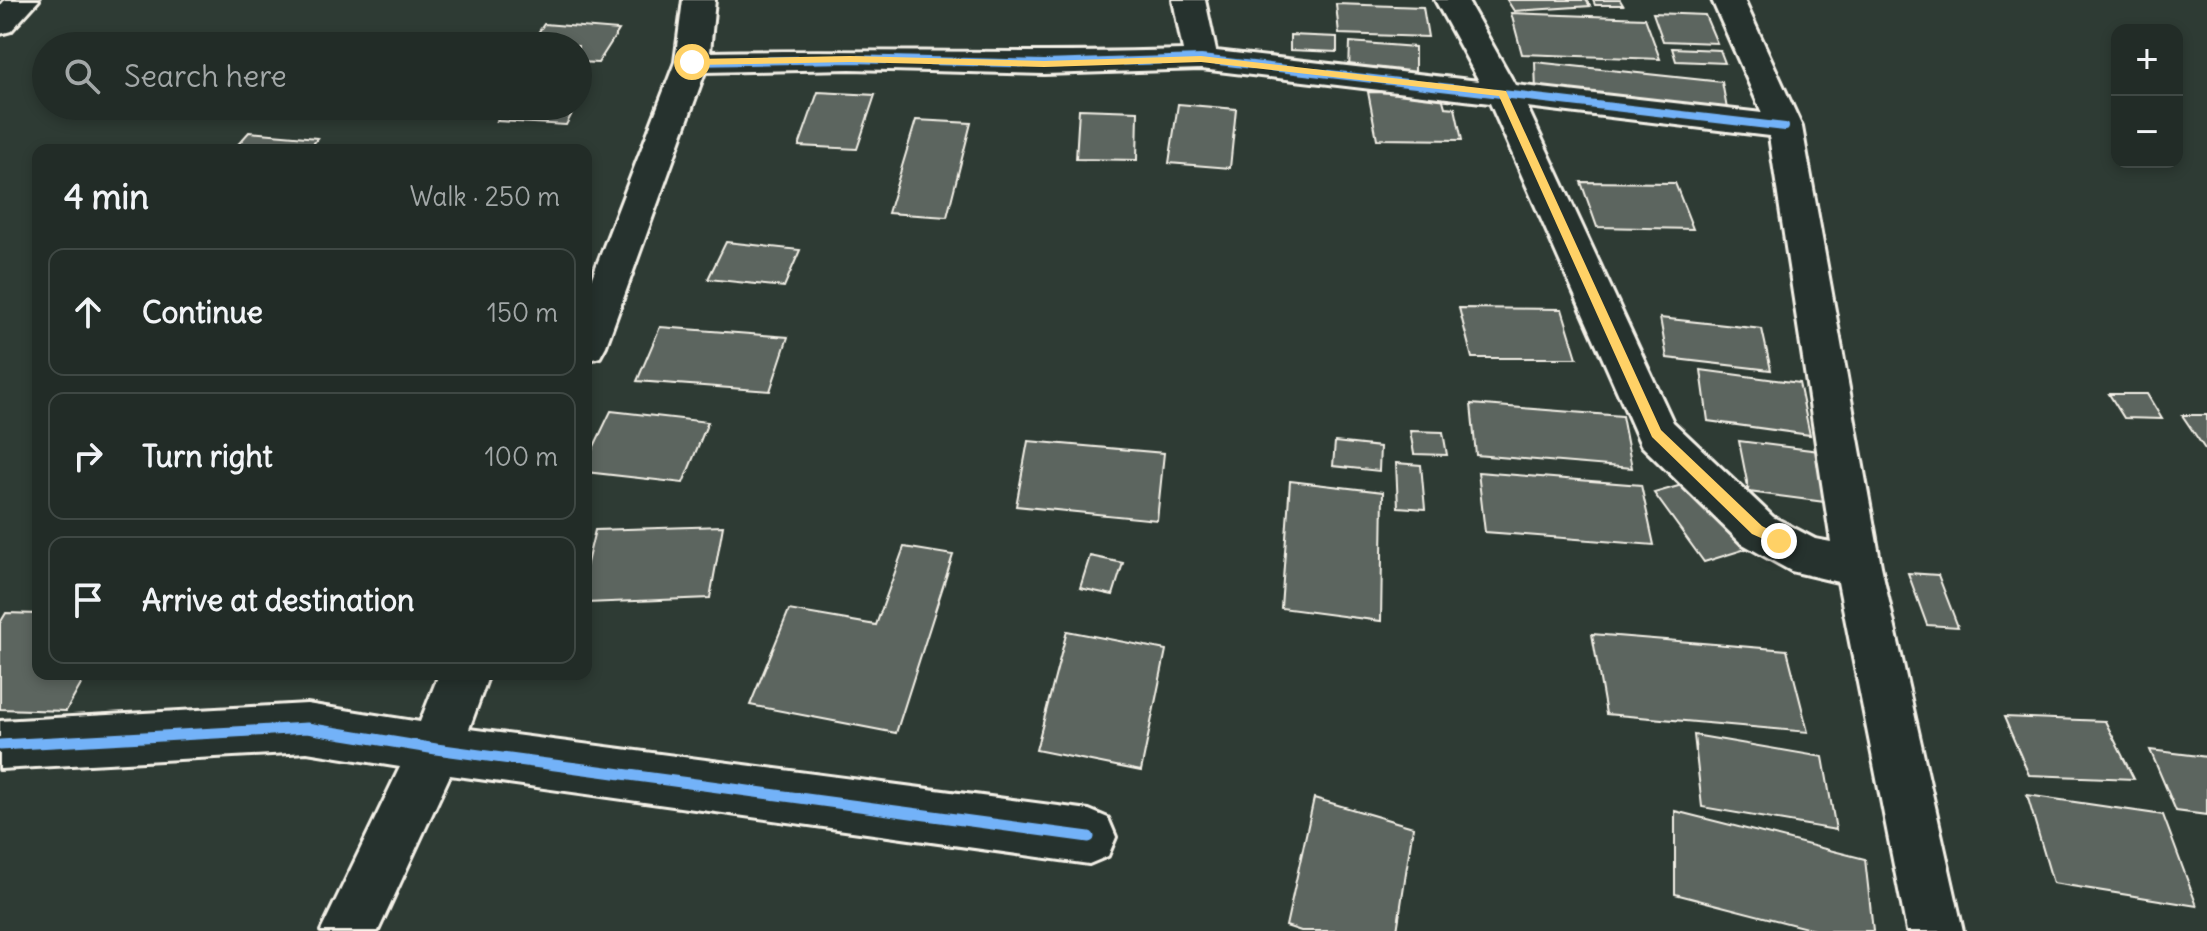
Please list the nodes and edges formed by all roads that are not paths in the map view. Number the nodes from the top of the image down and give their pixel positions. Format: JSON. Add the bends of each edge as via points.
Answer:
{"nodes":[{"id":1,"x":699,"y":0,"type":"edge"},
{"id":2,"x":1189,"y":0,"type":"edge"},
{"id":3,"x":1451,"y":0,"type":"edge"},
{"id":4,"x":1728,"y":0,"type":"edge"},
{"id":5,"x":1201,"y":59,"type":"junction"},
{"id":6,"x":692,"y":62,"type":"junction"},
{"id":7,"x":1503,"y":93,"type":"junction"},
{"id":8,"x":1785,"y":127,"type":"junction"},
{"id":9,"x":592,"y":330,"type":"edge"},
{"id":10,"x":1858,"y":566,"type":"junction"},
{"id":11,"x":462,"y":680,"type":"edge"},
{"id":12,"x":0,"y":745,"type":"edge"},
{"id":13,"x":436,"y":749,"type":"junction"},
{"id":14,"x":1089,"y":837,"type":"dead end"},
{"id":15,"x":349,"y":931,"type":"edge"},
{"id":16,"x":1935,"y":931,"type":"edge"}],
"edges":[{"from":1,"to":6,"type":"street"},
{"from":2,"to":5,"type":"street"},
{"from":3,"to":7,"type":"street"},
{"from":4,"to":8,"type":"street"},
{"from":5,"to":6,"type":"street","via":[[1044,64]]},
{"from":5,"to":7,"type":"street"},
{"from":6,"to":9,"type":"street"},
{"from":7,"to":8,"type":"street"},
{"from":7,"to":10,"type":"street","via":[[1656,433],[1757,530],[1807,557]]},
{"from":8,"to":10,"type":"street"},
{"from":10,"to":16,"type":"street"},
{"from":11,"to":13,"type":"street"},
{"from":12,"to":13,"type":"street","via":[[307,728]]},
{"from":13,"to":14,"type":"street"},
{"from":13,"to":15,"type":"street"}]}
